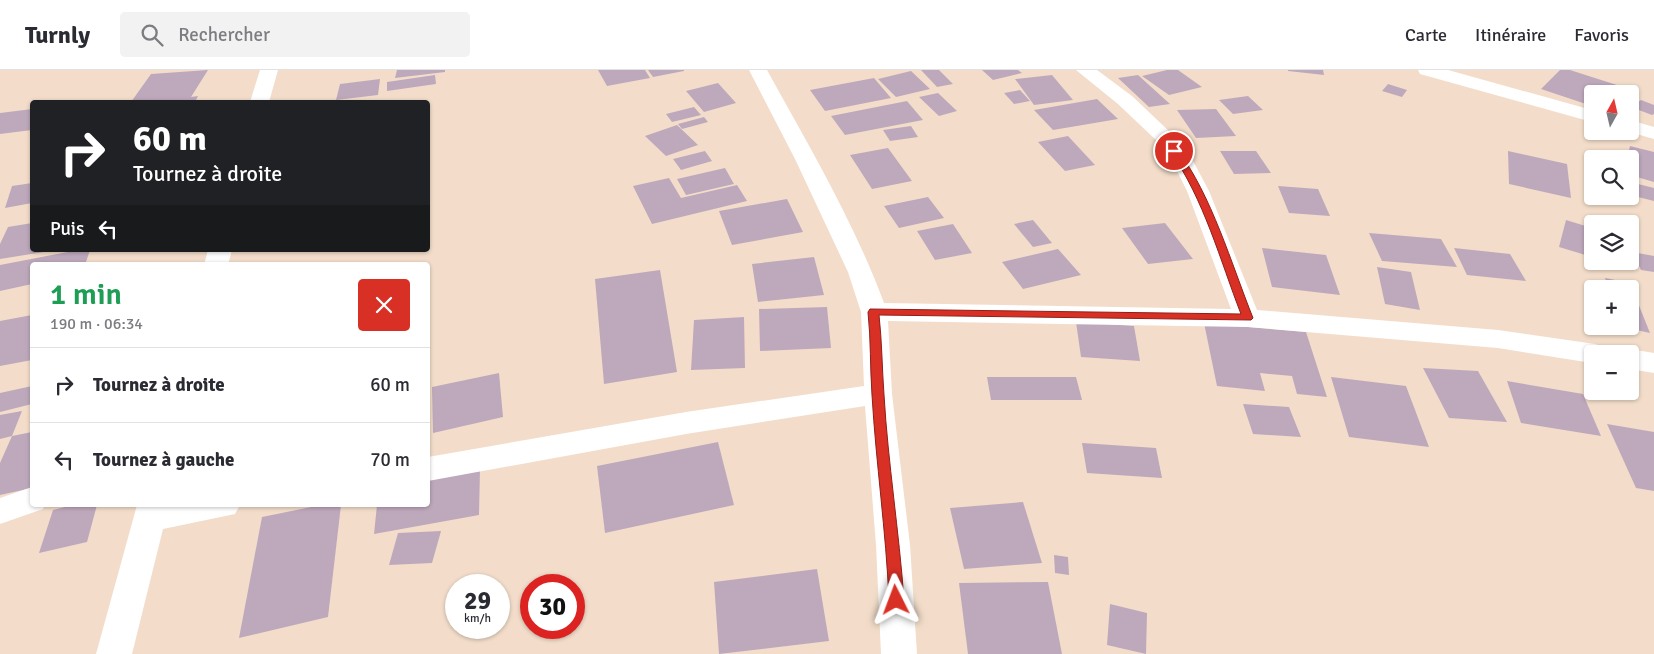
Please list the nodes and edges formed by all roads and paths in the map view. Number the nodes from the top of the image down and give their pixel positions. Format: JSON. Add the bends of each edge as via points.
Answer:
{"nodes":[{"id":1,"x":269,"y":70,"type":"edge"},
{"id":2,"x":758,"y":70,"type":"edge"},
{"id":3,"x":1086,"y":70,"type":"edge"},
{"id":4,"x":1427,"y":70,"type":"edge"},
{"id":5,"x":261,"y":100,"type":"edge"},
{"id":6,"x":1584,"y":114,"type":"edge"},
{"id":7,"x":1639,"y":129,"type":"edge"},
{"id":8,"x":1654,"y":133,"type":"edge"},
{"id":9,"x":874,"y":312,"type":"junction"},
{"id":10,"x":1247,"y":318,"type":"junction"},
{"id":11,"x":1584,"y":352,"type":"edge"},
{"id":12,"x":1639,"y":360,"type":"edge"},
{"id":13,"x":1654,"y":363,"type":"edge"},
{"id":14,"x":878,"y":394,"type":"junction"},
{"id":15,"x":430,"y":469,"type":"edge"},
{"id":16,"x":30,"y":501,"type":"edge"},
{"id":17,"x":203,"y":507,"type":"edge"},
{"id":18,"x":0,"y":511,"type":"edge"},
{"id":19,"x":151,"y":512,"type":"edge"},
{"id":20,"x":114,"y":654,"type":"edge"},
{"id":21,"x":900,"y":654,"type":"edge"}],
"edges":[{"from":1,"to":5,"type":"street"},
{"from":2,"to":9,"type":"street","via":[[806,159],[860,272]]},
{"from":3,"to":10,"type":"street","via":[[1125,100],[1164,137],[1184,164],[1198,191]]},
{"from":4,"to":6,"type":"street"},
{"from":7,"to":8,"type":"street"},
{"from":9,"to":10,"type":"street"},
{"from":9,"to":14,"type":"street"},
{"from":10,"to":11,"type":"street","via":[[1498,338]]},
{"from":12,"to":13,"type":"street"},
{"from":14,"to":15,"type":"street","via":[[686,423]]},
{"from":14,"to":21,"type":"street"},
{"from":16,"to":18,"type":"street"},
{"from":17,"to":19,"type":"street"},
{"from":19,"to":20,"type":"street"}]}
